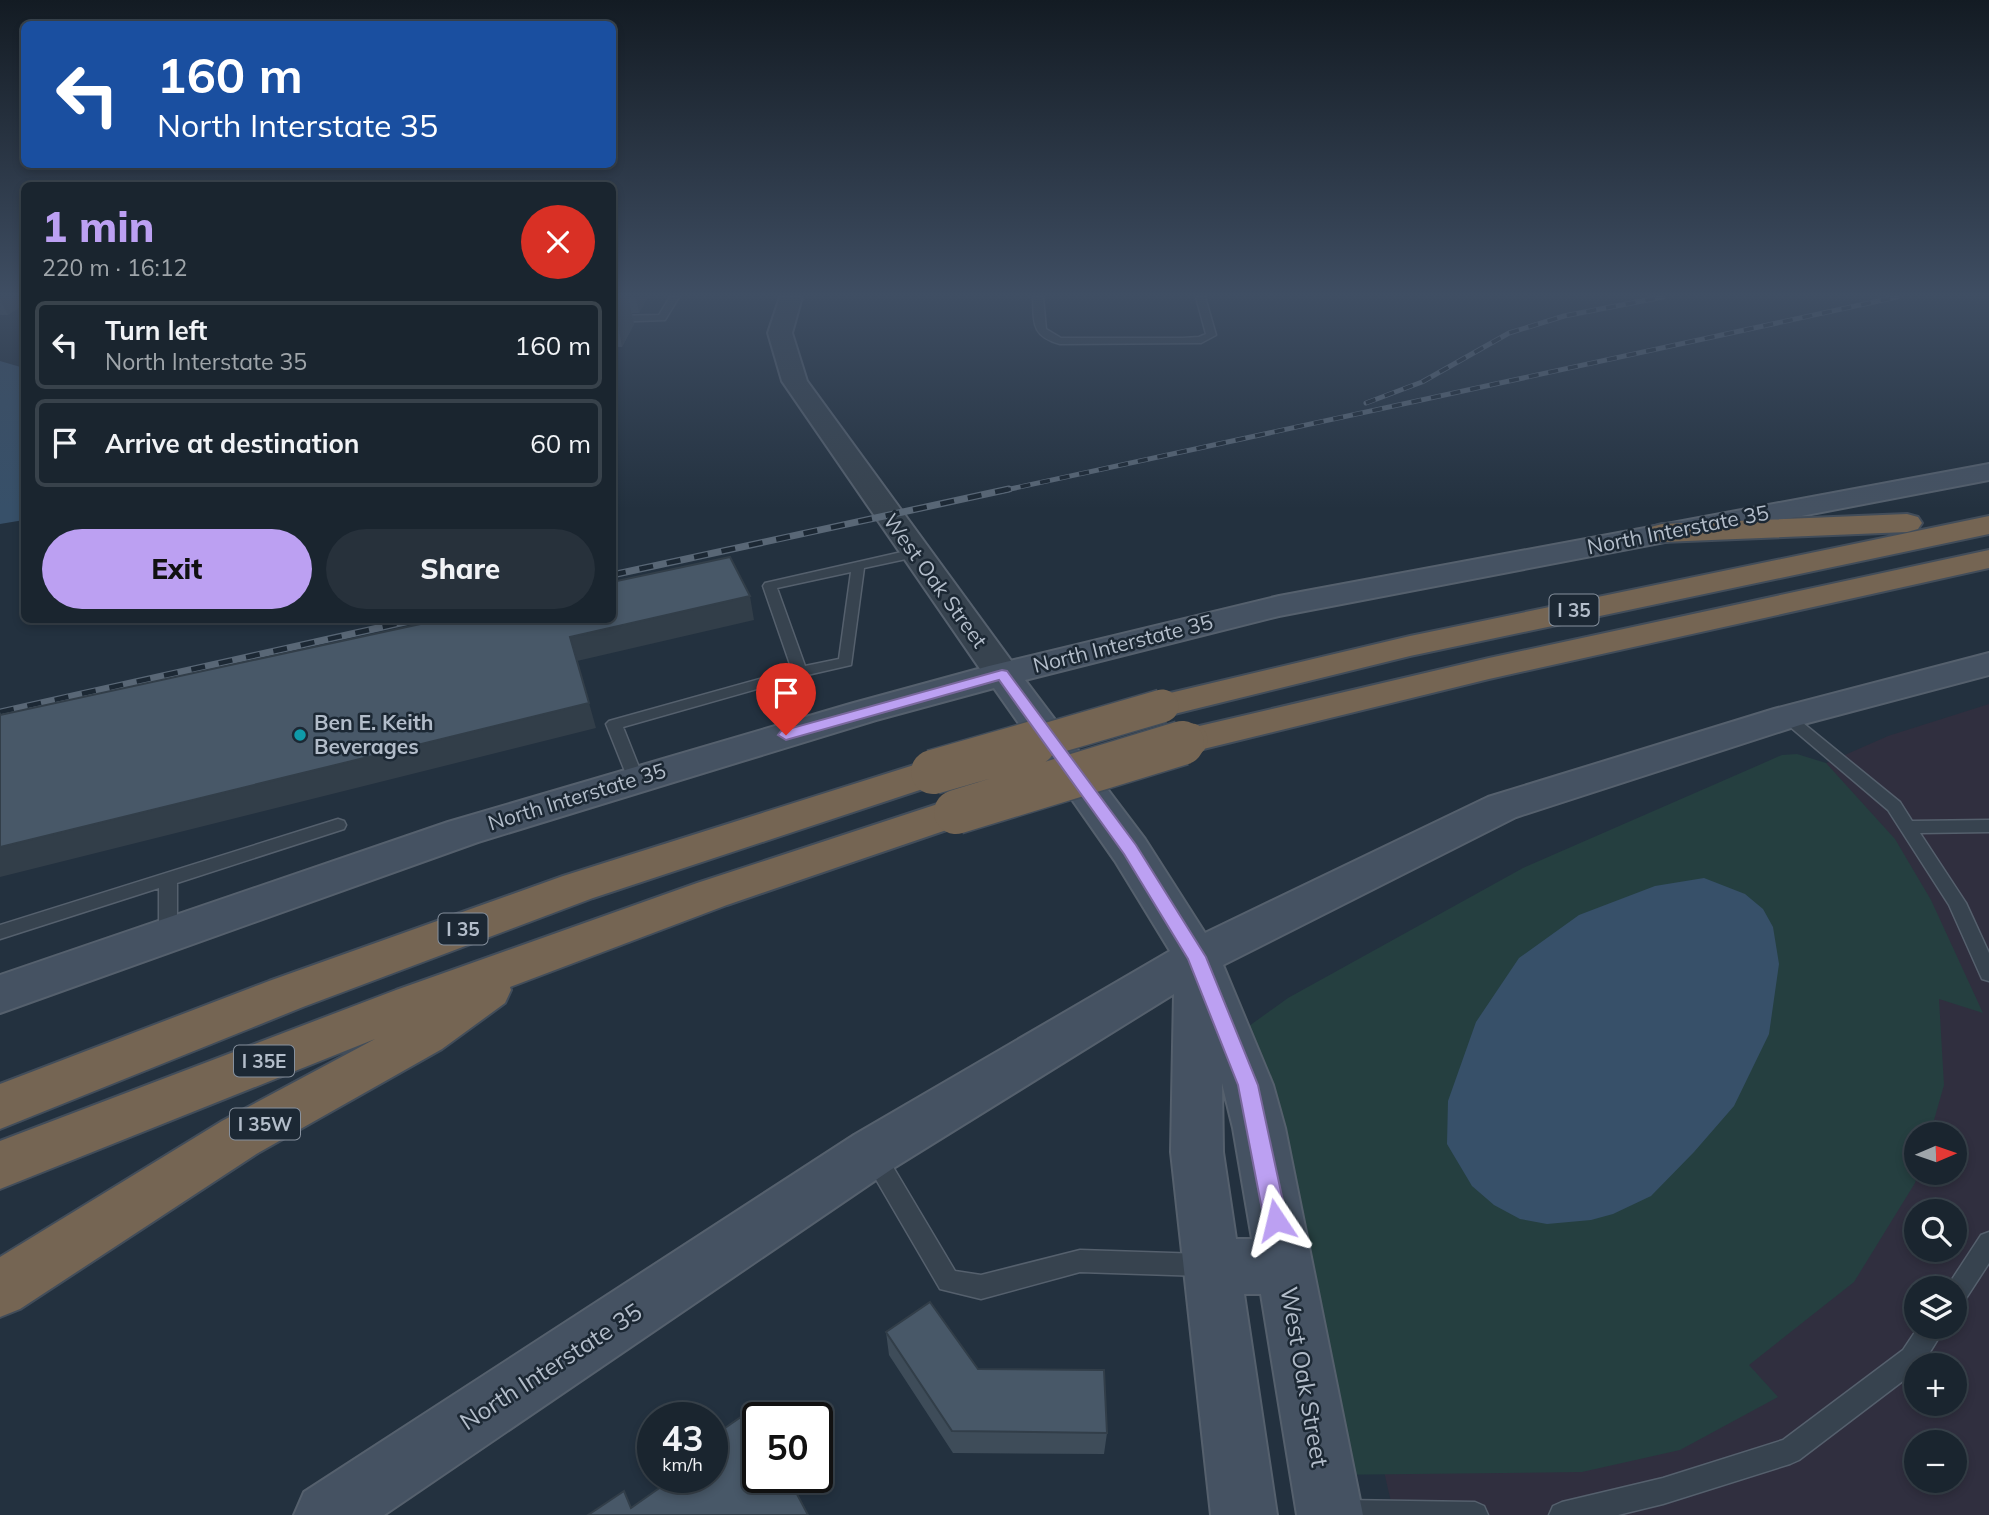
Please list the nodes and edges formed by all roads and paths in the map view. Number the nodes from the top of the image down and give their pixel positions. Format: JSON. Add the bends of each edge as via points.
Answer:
{"nodes":[{"id":1,"x":791,"y":368,"type":"edge"},
{"id":2,"x":1989,"y":472,"type":"edge"},
{"id":3,"x":1989,"y":516,"type":"edge"},
{"id":4,"x":1989,"y":525,"type":"edge"},
{"id":5,"x":1662,"y":533,"type":"junction"},
{"id":6,"x":915,"y":553,"type":"junction"},
{"id":7,"x":1989,"y":559,"type":"edge"},
{"id":8,"x":858,"y":566,"type":"junction"},
{"id":9,"x":1989,"y":664,"type":"edge"},
{"id":10,"x":800,"y":672,"type":"junction"},
{"id":11,"x":1002,"y":674,"type":"junction"},
{"id":12,"x":1787,"y":717,"type":"junction"},
{"id":13,"x":636,"y":780,"type":"junction"},
{"id":14,"x":338,"y":825,"type":"dead end"},
{"id":15,"x":1989,"y":826,"type":"edge"},
{"id":16,"x":1908,"y":827,"type":"junction"},
{"id":17,"x":169,"y":879,"type":"junction"},
{"id":18,"x":0,"y":932,"type":"edge"},
{"id":19,"x":168,"y":934,"type":"junction"},
{"id":20,"x":1197,"y":957,"type":"junction"},
{"id":21,"x":529,"y":960,"type":"junction"},
{"id":22,"x":1989,"y":974,"type":"edge"},
{"id":23,"x":0,"y":994,"type":"edge"},
{"id":24,"x":0,"y":1107,"type":"edge"},
{"id":25,"x":873,"y":1152,"type":"junction"},
{"id":26,"x":0,"y":1165,"type":"edge"},
{"id":27,"x":1989,"y":1243,"type":"edge"},
{"id":28,"x":1212,"y":1266,"type":"junction"},
{"id":29,"x":1284,"y":1267,"type":"junction"},
{"id":30,"x":1967,"y":1277,"type":"edge"},
{"id":31,"x":0,"y":1289,"type":"edge"},
{"id":32,"x":1925,"y":1339,"type":"edge"},
{"id":33,"x":1330,"y":1514,"type":"edge"},
{"id":34,"x":327,"y":1515,"type":"edge"},
{"id":35,"x":1244,"y":1515,"type":"edge"},
{"id":36,"x":1475,"y":1515,"type":"edge"},
{"id":37,"x":1562,"y":1515,"type":"edge"}],
"edges":[{"from":1,"to":6,"type":"street","name":"West Oak Street","via":[[795,381]]},
{"from":2,"to":5,"type":"main road","name":"North Interstate 35"},
{"from":3,"to":5,"type":"highway"},
{"from":4,"to":24,"type":"highway","number":"I 35","bridge":true,"via":[[1410,646],[1162,706],[933,772],[579,887],[286,993]]},
{"from":5,"to":11,"type":"main road","name":"North Interstate 35","via":[[1253,612]]},
{"from":6,"to":8,"type":"lane"},
{"from":6,"to":11,"type":"street","name":"West Oak Street"},
{"from":7,"to":21,"type":"highway","number":"I 35E","bridge":true,"via":[[1558,651],[1191,740],[956,811]]},
{"from":8,"to":10,"type":"lane","via":[[846,662]]},
{"from":8,"to":10,"type":"lane","via":[[770,586]]},
{"from":9,"to":12,"type":"main road","name":"North Interstate 35"},
{"from":10,"to":13,"type":"lane","via":[[614,724]]},
{"from":11,"to":13,"type":"main road","name":"North Interstate 35"},
{"from":11,"to":20,"type":"main road","name":"West Oak Street","via":[[1130,850]]},
{"from":12,"to":16,"type":"lane","via":[[1894,806]]},
{"from":12,"to":20,"type":"main road","name":"North Interstate 35","via":[[1502,807]]},
{"from":13,"to":19,"type":"main road","name":"North Interstate 35","via":[[464,832]]},
{"from":14,"to":17,"type":"lane"},
{"from":15,"to":16,"type":"lane"},
{"from":16,"to":22,"type":"lane","via":[[1957,903]]},
{"from":17,"to":18,"type":"lane"},
{"from":17,"to":19,"type":"lane"},
{"from":19,"to":23,"type":"main road","name":"North Interstate 35"},
{"from":20,"to":25,"type":"main road","name":"North Interstate 35"},
{"from":20,"to":28,"type":"main road","via":[[1197,1152]]},
{"from":20,"to":29,"type":"main road","name":"West Oak Street","via":[[1248,1085]]},
{"from":21,"to":26,"type":"highway","number":"I 35E"},
{"from":21,"to":31,"type":"highway","number":"I 35W","via":[[425,1035],[240,1137]]},
{"from":25,"to":28,"type":"lane","via":[[948,1280],[981,1287],[1080,1261]]},
{"from":25,"to":34,"type":"main road","name":"North Interstate 35"},
{"from":27,"to":30,"type":"lane"},
{"from":28,"to":29,"type":"main road"},
{"from":28,"to":35,"type":"main road"},
{"from":29,"to":33,"type":"main road","name":"West Oak Street"},
{"from":32,"to":37,"type":"lane","via":[[1912,1359],[1790,1451],[1663,1491]]},
{"from":33,"to":36,"type":"lane"}]}
